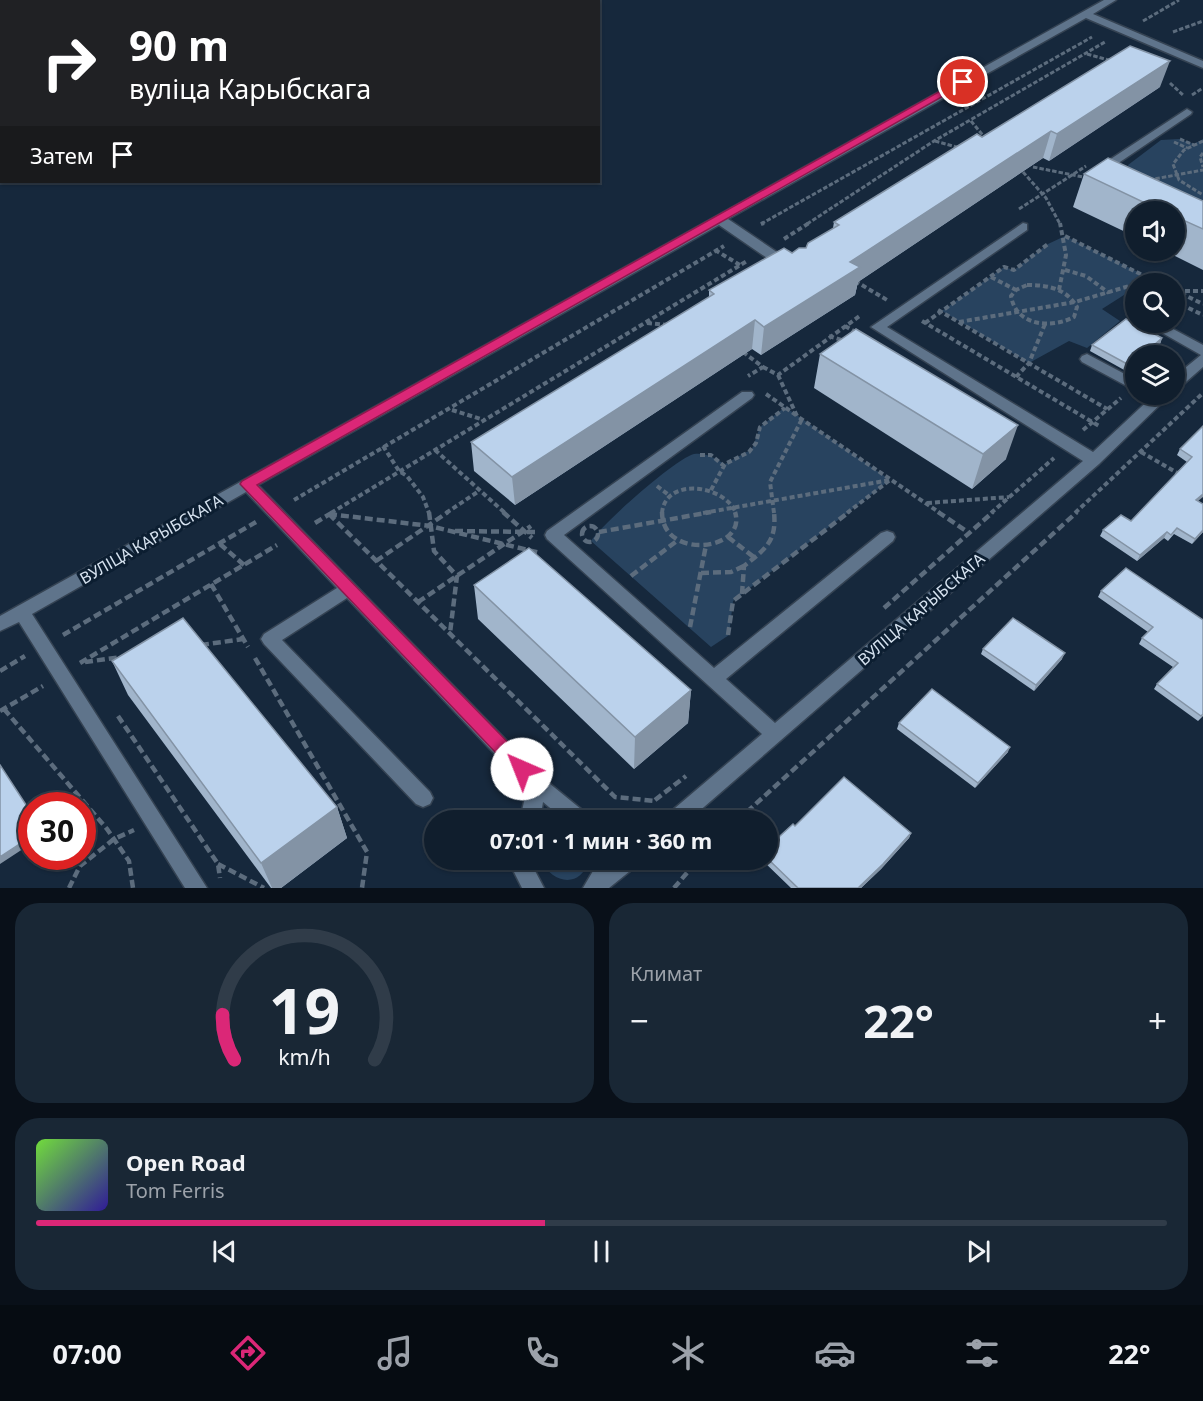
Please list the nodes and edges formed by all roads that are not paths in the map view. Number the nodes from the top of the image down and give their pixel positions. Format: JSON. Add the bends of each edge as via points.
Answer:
{"nodes":[{"id":1,"x":1111,"y":0,"type":"edge"},
{"id":2,"x":1086,"y":14,"type":"junction"},
{"id":3,"x":1203,"y":65,"type":"edge"},
{"id":4,"x":1187,"y":112,"type":"dead end"},
{"id":5,"x":1135,"y":177,"type":"edge"},
{"id":6,"x":718,"y":219,"type":"junction"},
{"id":7,"x":1023,"y":227,"type":"dead end"},
{"id":8,"x":796,"y":271,"type":"edge"},
{"id":9,"x":1169,"y":333,"type":"edge"},
{"id":10,"x":1203,"y":351,"type":"edge"},
{"id":11,"x":1087,"y":359,"type":"dead end"},
{"id":12,"x":1203,"y":359,"type":"edge"},
{"id":13,"x":1185,"y":375,"type":"edge"},
{"id":14,"x":1125,"y":384,"type":"edge"},
{"id":15,"x":753,"y":389,"type":"road end"},
{"id":16,"x":1150,"y":405,"type":"edge"},
{"id":17,"x":1094,"y":460,"type":"junction"},
{"id":18,"x":247,"y":484,"type":"junction"},
{"id":19,"x":887,"y":537,"type":"dead end"},
{"id":20,"x":348,"y":589,"type":"junction"},
{"id":21,"x":22,"y":612,"type":"junction"},
{"id":22,"x":0,"y":624,"type":"edge"},
{"id":23,"x":714,"y":679,"type":"junction"},
{"id":24,"x":775,"y":734,"type":"junction"},
{"id":25,"x":537,"y":785,"type":"junction"},
{"id":26,"x":423,"y":798,"type":"dead end"},
{"id":27,"x":532,"y":810,"type":"edge"},
{"id":28,"x":568,"y":810,"type":"edge"},
{"id":29,"x":687,"y":810,"type":"edge"},
{"id":30,"x":521,"y":870,"type":"edge"},
{"id":31,"x":523,"y":870,"type":"edge"},
{"id":32,"x":603,"y":870,"type":"edge"},
{"id":33,"x":616,"y":870,"type":"edge"},
{"id":34,"x":197,"y":888,"type":"edge"},
{"id":35,"x":520,"y":888,"type":"edge"},
{"id":36,"x":534,"y":888,"type":"edge"},
{"id":37,"x":593,"y":888,"type":"edge"}],
"edges":[{"from":1,"to":2,"type":"street","name":"ВУЛІЦА КАРЫБСКАГА"},
{"from":2,"to":3,"type":"street"},
{"from":2,"to":6,"type":"street","name":"ВУЛІЦА КАРЫБСКАГА"},
{"from":4,"to":5,"type":"street","via":[[1106,165]]},
{"from":6,"to":8,"type":"street"},
{"from":6,"to":18,"type":"street","name":"ВУЛІЦА КАРЫБСКАГА"},
{"from":7,"to":17,"type":"street","via":[[878,327]]},
{"from":9,"to":10,"type":"street"},
{"from":11,"to":14,"type":"street"},
{"from":12,"to":13,"type":"street"},
{"from":15,"to":23,"type":"street","via":[[553,535]]},
{"from":16,"to":17,"type":"street","name":"ВУЛІЦА КАРЫБСКАГА"},
{"from":17,"to":24,"type":"street","name":"ВУЛІЦА КАРЫБСКАГА"},
{"from":18,"to":20,"type":"street"},
{"from":18,"to":21,"type":"street","name":"ВУЛІЦА КАРЫБСКАГА"},
{"from":19,"to":23,"type":"street"},
{"from":20,"to":25,"type":"street"},
{"from":20,"to":26,"type":"street","via":[[270,639]]},
{"from":21,"to":22,"type":"street","name":"ВУЛІЦА КАРЫБСКАГА"},
{"from":21,"to":34,"type":"street"},
{"from":23,"to":24,"type":"street"},
{"from":24,"to":29,"type":"street","name":"ВУЛІЦА КАРЫБСКАГА"},
{"from":25,"to":27,"type":"street"},
{"from":25,"to":28,"type":"street"},
{"from":30,"to":35,"type":"street"},
{"from":31,"to":36,"type":"street"},
{"from":32,"to":37,"type":"street"},
{"from":33,"to":37,"type":"street"}]}
